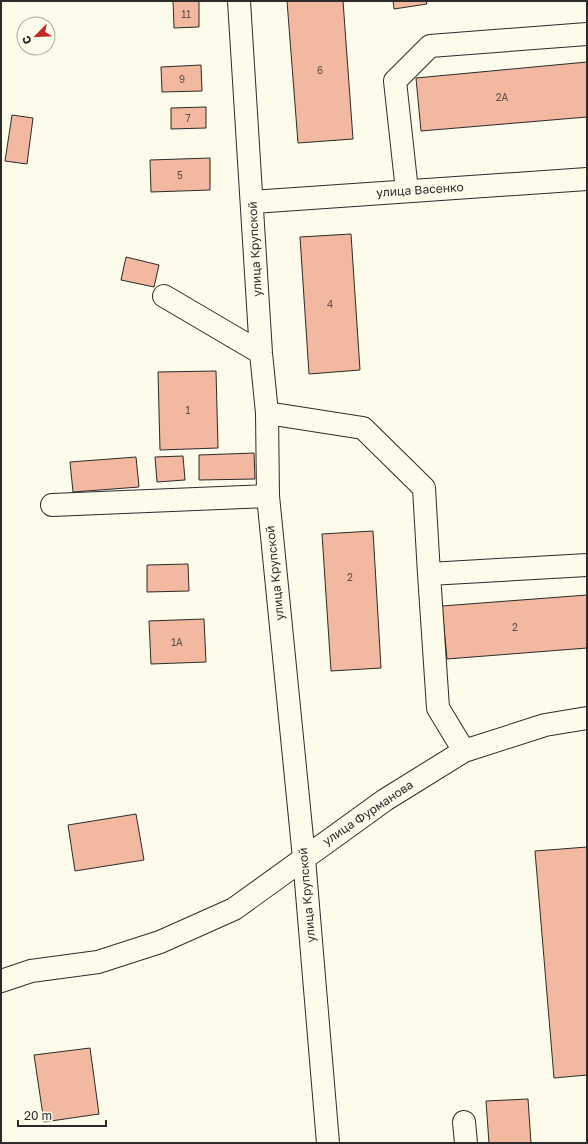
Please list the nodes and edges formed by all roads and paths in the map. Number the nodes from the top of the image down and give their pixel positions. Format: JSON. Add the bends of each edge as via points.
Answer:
{"nodes":[{"id":1,"x":238,"y":1,"type":"edge"},
{"id":2,"x":587,"y":34,"type":"edge"},
{"id":3,"x":587,"y":179,"type":"edge"},
{"id":4,"x":407,"y":191,"type":"junction"},
{"id":5,"x":252,"y":202,"type":"junction"},
{"id":6,"x":164,"y":296,"type":"dead end"},
{"id":7,"x":261,"y":353,"type":"junction"},
{"id":8,"x":267,"y":413,"type":"junction"},
{"id":9,"x":268,"y":496,"type":"junction"},
{"id":10,"x":52,"y":505,"type":"dead end"},
{"id":11,"x":587,"y":565,"type":"edge"},
{"id":12,"x":429,"y":574,"type":"junction"},
{"id":13,"x":587,"y":718,"type":"edge"},
{"id":14,"x":464,"y":751,"type":"junction"},
{"id":15,"x":304,"y":858,"type":"junction"},
{"id":16,"x":1,"y":981,"type":"edge"},
{"id":17,"x":464,"y":1122,"type":"dead end"},
{"id":18,"x":328,"y":1143,"type":"edge"},
{"id":19,"x":466,"y":1143,"type":"edge"}],
"edges":[{"from":1,"to":5,"type":"street","name":"улица Крупской"},
{"from":2,"to":4,"type":"street","via":[[430,46],[395,81]]},
{"from":3,"to":4,"type":"street","name":"улица Васенко"},
{"from":4,"to":5,"type":"street","name":"улица Васенко"},
{"from":5,"to":7,"type":"street","name":"улица Крупской"},
{"from":6,"to":7,"type":"street"},
{"from":7,"to":8,"type":"street","name":"улица Крупской"},
{"from":8,"to":9,"type":"street","name":"улица Крупской"},
{"from":8,"to":12,"type":"street","via":[[363,428],[424,488]]},
{"from":9,"to":10,"type":"street"},
{"from":9,"to":15,"type":"street","name":"улица Крупской"},
{"from":11,"to":12,"type":"street"},
{"from":12,"to":14,"type":"street","via":[[438,708]]},
{"from":13,"to":14,"type":"street","name":"улица Фурманова","via":[[545,725]]},
{"from":14,"to":15,"type":"street","name":"улица Фурманова","via":[[385,800]]},
{"from":15,"to":16,"type":"street","name":"улица Фурманова","via":[[234,909],[160,942],[98,962],[32,971]]},
{"from":15,"to":18,"type":"street","name":"улица Крупской"},
{"from":17,"to":19,"type":"street"}]}
